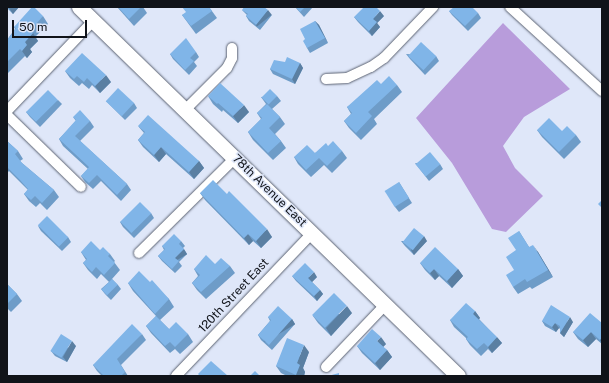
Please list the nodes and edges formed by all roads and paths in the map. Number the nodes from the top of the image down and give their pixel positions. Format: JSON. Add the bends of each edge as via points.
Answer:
{"nodes":[{"id":1,"x":79,"y":7,"type":"edge"},
{"id":2,"x":433,"y":7,"type":"edge"},
{"id":3,"x":510,"y":7,"type":"edge"},
{"id":4,"x":93,"y":21,"type":"junction"},
{"id":5,"x":232,"y":48,"type":"dead end"},
{"id":6,"x":326,"y":79,"type":"dead end"},
{"id":7,"x":602,"y":91,"type":"edge"},
{"id":8,"x":185,"y":110,"type":"junction"},
{"id":9,"x":7,"y":111,"type":"edge"},
{"id":10,"x":7,"y":115,"type":"edge"},
{"id":11,"x":235,"y":158,"type":"junction"},
{"id":12,"x":81,"y":187,"type":"dead end"},
{"id":13,"x":312,"y":233,"type":"junction"},
{"id":14,"x":140,"y":254,"type":"dead end"},
{"id":15,"x":385,"y":305,"type":"junction"},
{"id":16,"x":326,"y":367,"type":"dead end"},
{"id":17,"x":176,"y":376,"type":"edge"},
{"id":18,"x":458,"y":376,"type":"edge"}],
"edges":[{"from":1,"to":4,"type":"street","name":"78th Avenue East"},
{"from":2,"to":6,"type":"street","via":[[384,58],[347,78]]},
{"from":3,"to":7,"type":"street"},
{"from":4,"to":8,"type":"street","name":"78th Avenue East"},
{"from":4,"to":9,"type":"street"},
{"from":5,"to":8,"type":"street","via":[[232,58],[227,68]]},
{"from":8,"to":11,"type":"street","name":"78th Avenue East"},
{"from":10,"to":12,"type":"street"},
{"from":11,"to":13,"type":"street","name":"78th Avenue East"},
{"from":11,"to":14,"type":"street"},
{"from":13,"to":15,"type":"street","name":"78th Avenue East"},
{"from":13,"to":17,"type":"street","name":"120th Street East"},
{"from":15,"to":16,"type":"street"},
{"from":15,"to":18,"type":"street","name":"78th Avenue East"}]}
